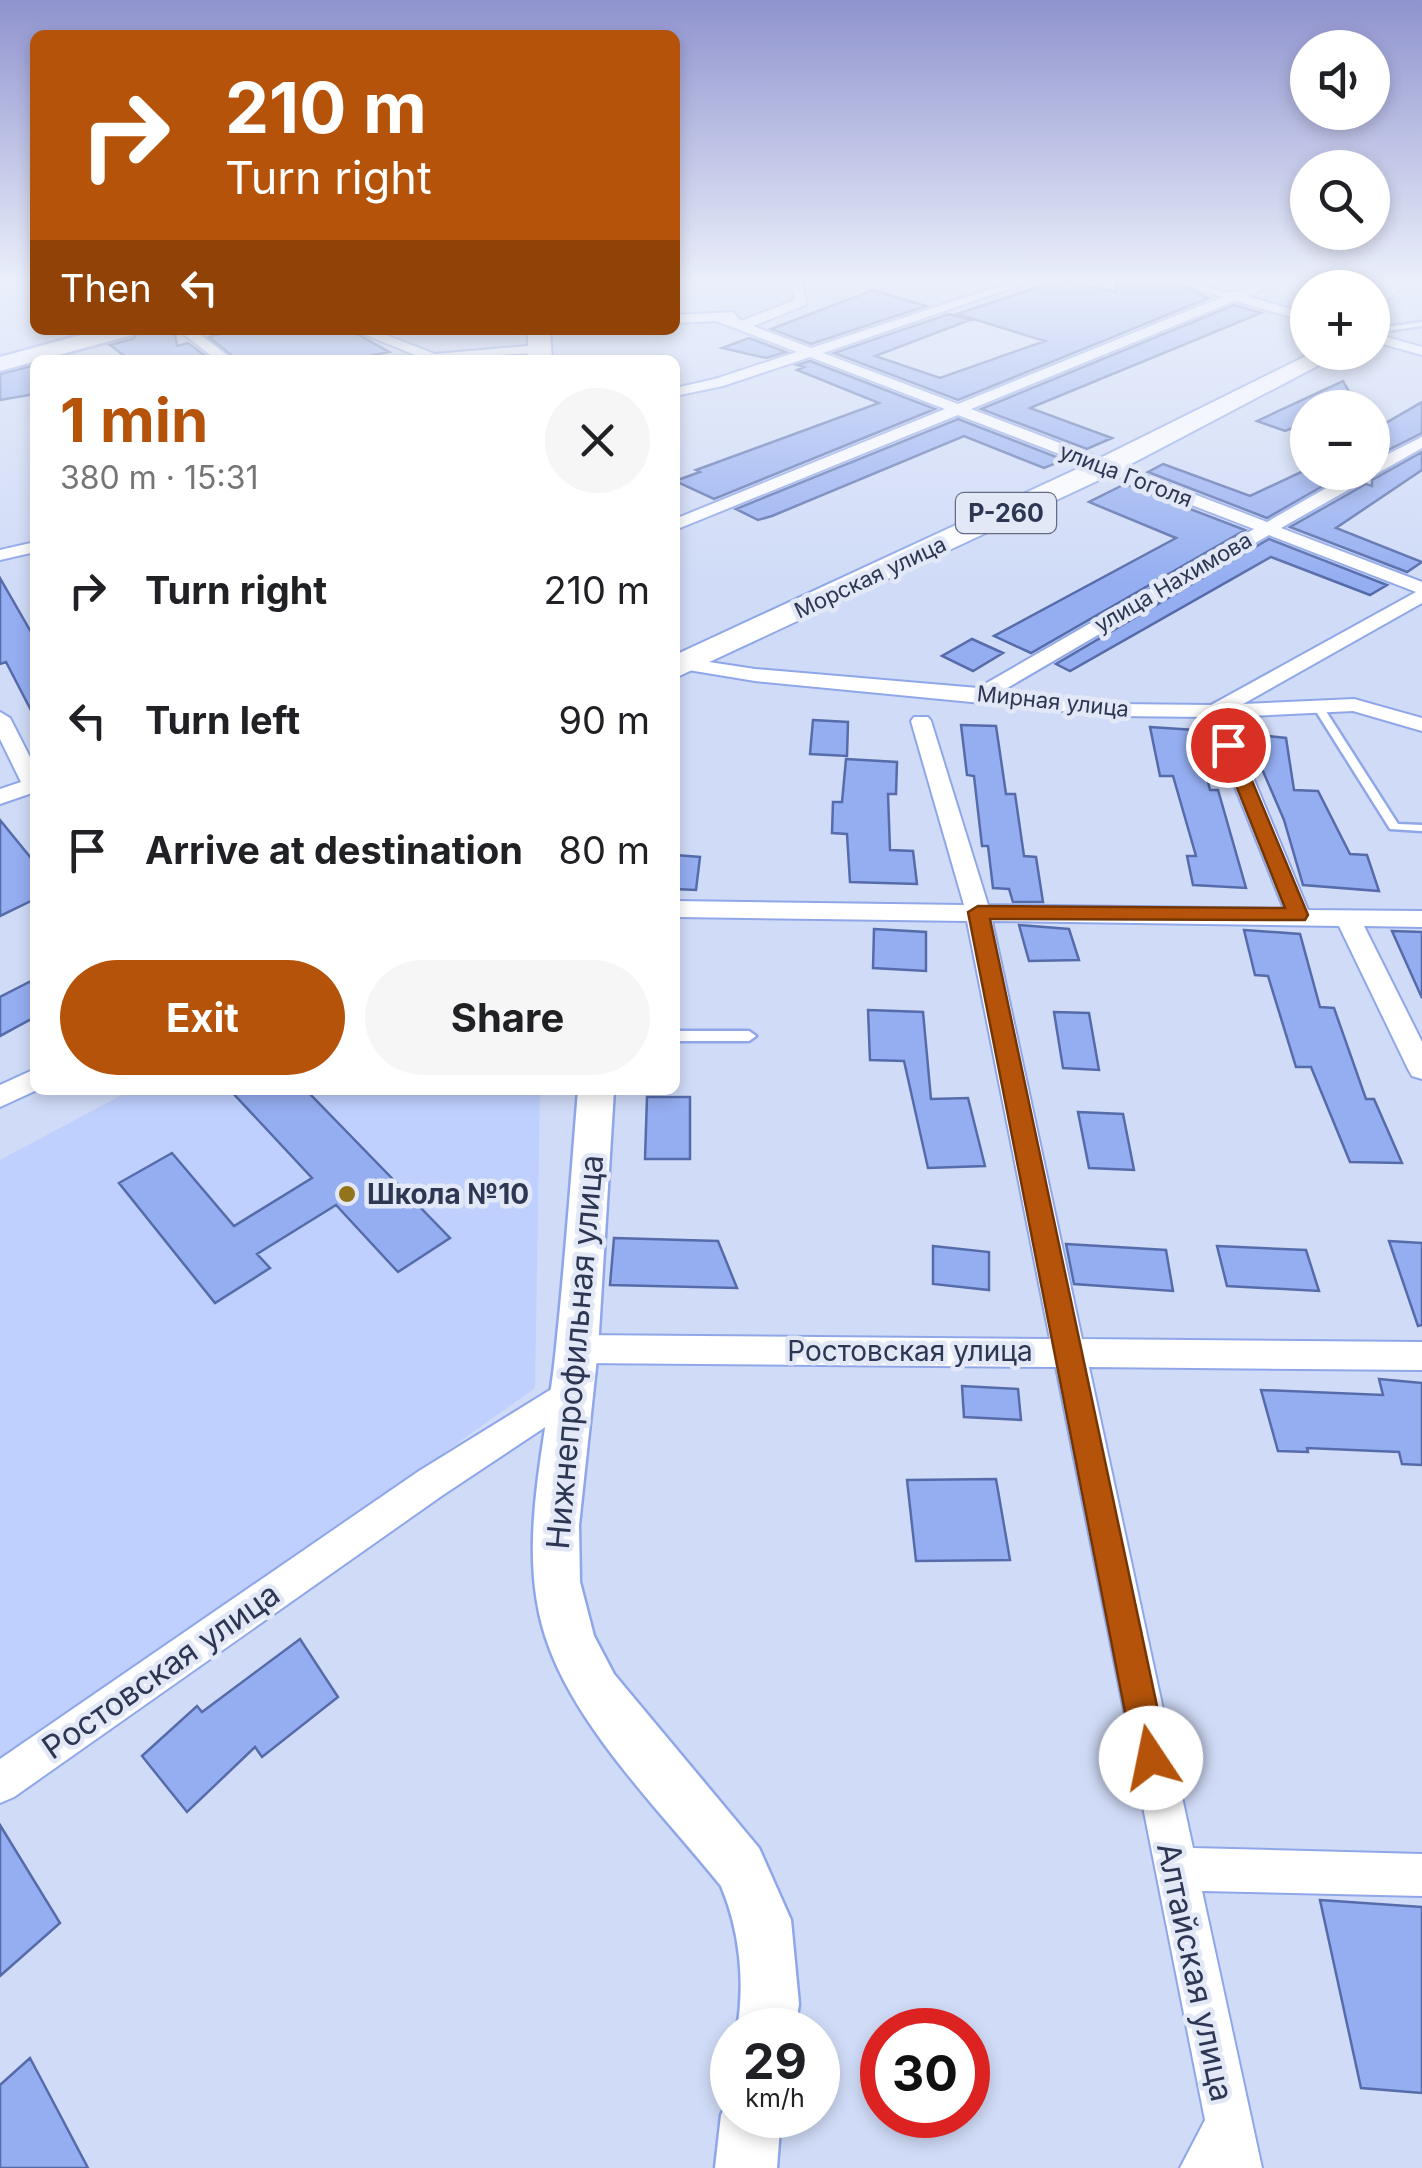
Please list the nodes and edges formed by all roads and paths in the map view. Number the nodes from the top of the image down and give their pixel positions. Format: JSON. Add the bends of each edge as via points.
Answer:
{"nodes":[{"id":1,"x":723,"y":381,"type":"edge"},
{"id":2,"x":884,"y":381,"type":"edge"},
{"id":3,"x":1021,"y":381,"type":"edge"},
{"id":4,"x":1275,"y":381,"type":"edge"},
{"id":5,"x":680,"y":391,"type":"edge"},
{"id":6,"x":954,"y":408,"type":"junction"},
{"id":7,"x":1422,"y":442,"type":"edge"},
{"id":8,"x":1390,"y":459,"type":"edge"},
{"id":9,"x":1102,"y":468,"type":"junction"},
{"id":10,"x":1333,"y":490,"type":"edge"},
{"id":11,"x":680,"y":523,"type":"edge"},
{"id":12,"x":1266,"y":527,"type":"junction"},
{"id":13,"x":30,"y":548,"type":"edge"},
{"id":14,"x":0,"y":555,"type":"edge"},
{"id":15,"x":1422,"y":592,"type":"edge"},
{"id":16,"x":680,"y":666,"type":"edge"},
{"id":17,"x":680,"y":666,"type":"edge"},
{"id":18,"x":863,"y":685,"type":"junction"},
{"id":19,"x":976,"y":694,"type":"junction"},
{"id":20,"x":1317,"y":705,"type":"junction"},
{"id":21,"x":1215,"y":711,"type":"junction"},
{"id":22,"x":0,"y":718,"type":"edge"},
{"id":23,"x":921,"y":721,"type":"junction"},
{"id":24,"x":1422,"y":724,"type":"edge"},
{"id":25,"x":21,"y":789,"type":"edge"},
{"id":26,"x":1422,"y":828,"type":"edge"},
{"id":27,"x":680,"y":908,"type":"edge"},
{"id":28,"x":978,"y":912,"type":"junction"},
{"id":29,"x":1298,"y":915,"type":"junction"},
{"id":30,"x":1348,"y":919,"type":"junction"},
{"id":31,"x":1422,"y":919,"type":"edge"},
{"id":32,"x":680,"y":1036,"type":"edge"},
{"id":33,"x":750,"y":1036,"type":"dead end"},
{"id":34,"x":1422,"y":1069,"type":"edge"},
{"id":35,"x":30,"y":1082,"type":"edge"},
{"id":36,"x":596,"y":1095,"type":"edge"},
{"id":37,"x":0,"y":1097,"type":"edge"},
{"id":38,"x":1070,"y":1352,"type":"junction"},
{"id":39,"x":1422,"y":1356,"type":"edge"},
{"id":40,"x":574,"y":1371,"type":"junction"},
{"id":41,"x":0,"y":1782,"type":"edge"},
{"id":42,"x":1173,"y":1870,"type":"junction"},
{"id":43,"x":1422,"y":1875,"type":"edge"},
{"id":44,"x":769,"y":2008,"type":"edge"},
{"id":45,"x":749,"y":2138,"type":"edge"},
{"id":46,"x":1232,"y":2148,"type":"edge"},
{"id":47,"x":746,"y":2168,"type":"edge"},
{"id":48,"x":1204,"y":2168,"type":"edge"}],
"edges":[{"from":1,"to":5,"type":"street"},
{"from":2,"to":6,"type":"street","name":"улица Гоголя"},
{"from":3,"to":6,"type":"street"},
{"from":4,"to":9,"type":"highway","name":"Морская улица","number":"Р-260"},
{"from":6,"to":9,"type":"street","name":"улица Гоголя"},
{"from":6,"to":11,"type":"street"},
{"from":7,"to":8,"type":"street"},
{"from":9,"to":12,"type":"street","name":"улица Гоголя"},
{"from":9,"to":16,"type":"highway","name":"Морская улица","number":"Р-260"},
{"from":10,"to":12,"type":"street","name":"улица Нахимова"},
{"from":12,"to":15,"type":"street","name":"улица Гоголя"},
{"from":12,"to":19,"type":"street","name":"улица Нахимова"},
{"from":13,"to":14,"type":"street"},
{"from":15,"to":21,"type":"street"},
{"from":17,"to":18,"type":"street","name":"Мирная улица"},
{"from":18,"to":19,"type":"street","name":"Мирная улица"},
{"from":18,"to":23,"type":"street"},
{"from":19,"to":21,"type":"street","name":"Мирная улица","via":[[1116,710]]},
{"from":19,"to":23,"type":"street","name":"улица Нахимова"},
{"from":20,"to":21,"type":"street","name":"Мирная улица"},
{"from":20,"to":24,"type":"street","name":"Мирная улица","via":[[1354,705]]},
{"from":20,"to":26,"type":"lane","via":[[1394,827]]},
{"from":21,"to":29,"type":"street"},
{"from":22,"to":25,"type":"street"},
{"from":23,"to":28,"type":"street","name":"Алтайская улица"},
{"from":27,"to":28,"type":"street"},
{"from":28,"to":29,"type":"street"},
{"from":28,"to":38,"type":"street","name":"Алтайская улица"},
{"from":29,"to":30,"type":"street"},
{"from":30,"to":31,"type":"street"},
{"from":30,"to":34,"type":"street"},
{"from":32,"to":33,"type":"lane"},
{"from":35,"to":37,"type":"street"},
{"from":36,"to":40,"type":"street","name":"Нижнепрофильная улица"},
{"from":38,"to":39,"type":"street","name":"Ростовская улица"},
{"from":38,"to":40,"type":"street","name":"Ростовская улица"},
{"from":38,"to":42,"type":"street","name":"Алтайская улица"},
{"from":40,"to":41,"type":"street","name":"Ростовская улица","via":[[430,1482]]},
{"from":40,"to":44,"type":"street","name":"Нижнепрофильная улица","via":[[556,1525],[558,1582],[571,1643],[596,1692],[740,1868],[763,1920]]},
{"from":42,"to":43,"type":"street"},
{"from":42,"to":46,"type":"street","name":"Алтайская улица"},
{"from":45,"to":47,"type":"street"},
{"from":46,"to":48,"type":"street"}]}
